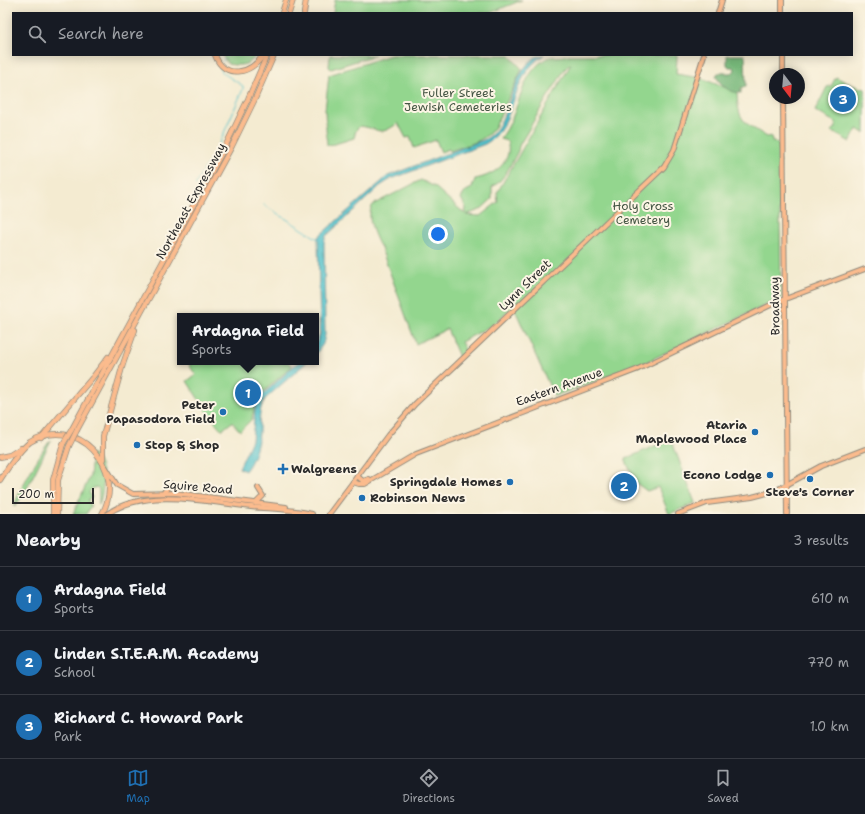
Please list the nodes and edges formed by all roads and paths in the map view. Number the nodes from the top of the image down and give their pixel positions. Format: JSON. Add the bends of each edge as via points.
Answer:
{"nodes":[{"id":1,"x":286,"y":0,"type":"edge"},
{"id":2,"x":293,"y":0,"type":"edge"},
{"id":3,"x":306,"y":0,"type":"edge"},
{"id":4,"x":722,"y":0,"type":"edge"},
{"id":5,"x":782,"y":0,"type":"edge"},
{"id":6,"x":282,"y":12,"type":"edge"},
{"id":7,"x":289,"y":12,"type":"edge"},
{"id":8,"x":304,"y":12,"type":"edge"},
{"id":9,"x":718,"y":12,"type":"edge"},
{"id":10,"x":782,"y":12,"type":"edge"},
{"id":11,"x":217,"y":56,"type":"edge"},
{"id":12,"x":262,"y":56,"type":"edge"},
{"id":13,"x":267,"y":56,"type":"edge"},
{"id":14,"x":274,"y":56,"type":"edge"},
{"id":15,"x":704,"y":56,"type":"edge"},
{"id":16,"x":783,"y":56,"type":"edge"},
{"id":17,"x":783,"y":68,"type":"edge"},
{"id":18,"x":783,"y":104,"type":"edge"},
{"id":19,"x":865,"y":269,"type":"edge"},
{"id":20,"x":785,"y":300,"type":"junction"},
{"id":21,"x":136,"y":316,"type":"junction"},
{"id":22,"x":114,"y":350,"type":"junction"},
{"id":23,"x":40,"y":438,"type":"junction"},
{"id":24,"x":30,"y":443,"type":"junction"},
{"id":25,"x":865,"y":449,"type":"edge"},
{"id":26,"x":0,"y":457,"type":"edge"},
{"id":27,"x":104,"y":464,"type":"junction"},
{"id":28,"x":358,"y":476,"type":"junction"},
{"id":29,"x":376,"y":476,"type":"junction"},
{"id":30,"x":0,"y":480,"type":"edge"},
{"id":31,"x":354,"y":482,"type":"junction"},
{"id":32,"x":171,"y":484,"type":"dead end"},
{"id":33,"x":787,"y":485,"type":"junction"},
{"id":34,"x":258,"y":488,"type":"dead end"},
{"id":35,"x":162,"y":493,"type":"junction"},
{"id":36,"x":254,"y":502,"type":"junction"},
{"id":37,"x":281,"y":507,"type":"junction"},
{"id":38,"x":53,"y":514,"type":"edge"},
{"id":39,"x":57,"y":514,"type":"edge"},
{"id":40,"x":102,"y":514,"type":"edge"},
{"id":41,"x":107,"y":514,"type":"edge"},
{"id":42,"x":312,"y":514,"type":"edge"},
{"id":43,"x":329,"y":514,"type":"edge"},
{"id":44,"x":678,"y":514,"type":"edge"},
{"id":45,"x":788,"y":514,"type":"edge"}],
"edges":[{"from":1,"to":6,"type":"highway"},
{"from":2,"to":7,"type":"highway"},
{"from":3,"to":8,"type":"highway"},
{"from":4,"to":9,"type":"main road"},
{"from":5,"to":10,"type":"main road"},
{"from":11,"to":12,"type":"highway","via":[[224,67],[237,72],[250,68]]},
{"from":13,"to":21,"type":"highway","name":"Northeast Expressway","via":[[231,136],[137,309]]},
{"from":14,"to":21,"type":"highway","name":"Northeast Expressway","via":[[239,133],[142,310]]},
{"from":15,"to":28,"type":"main road","name":"Lynn Street","via":[[674,150],[664,168],[415,404]]},
{"from":16,"to":17,"type":"main road"},
{"from":18,"to":20,"type":"main road","name":"Broadway"},
{"from":19,"to":20,"type":"main road","name":"Eastern Avenue"},
{"from":20,"to":29,"type":"main road","name":"Eastern Avenue","via":[[636,370],[416,454]]},
{"from":20,"to":33,"type":"main road","name":"Broadway"},
{"from":21,"to":22,"type":"highway","name":"Northeast Expressway"},
{"from":21,"to":27,"type":"highway","via":[[103,436]]},
{"from":21,"to":39,"type":"highway","name":"Northeast Expressway","bridge":true,"via":[[119,354],[69,446],[59,475]]},
{"from":22,"to":23,"type":"highway"},
{"from":22,"to":38,"type":"highway","bridge":true,"via":[[63,444],[54,475]]},
{"from":23,"to":24,"type":"highway"},
{"from":23,"to":27,"type":"highway","via":[[56,435],[75,438],[92,448]]},
{"from":24,"to":26,"type":"highway","via":[[12,454]]},
{"from":24,"to":30,"type":"highway"},
{"from":25,"to":33,"type":"main road","via":[[821,466]]},
{"from":27,"to":35,"type":"main road","name":"Squire Road","via":[[116,484],[127,492],[138,495]]},
{"from":27,"to":40,"type":"highway","via":[[110,487]]},
{"from":28,"to":29,"type":"main road","name":"Eastern Avenue","via":[[364,481]]},
{"from":28,"to":31,"type":"main road","name":"Lynn Street"},
{"from":29,"to":31,"type":"main road","name":"Eastern Avenue","via":[[365,484]]},
{"from":31,"to":43,"type":"main road","name":"Lynn Street"},
{"from":32,"to":35,"type":"main road","via":[[168,490]]},
{"from":33,"to":44,"type":"main road","via":[[758,496],[704,503]]},
{"from":33,"to":45,"type":"main road","name":"Broadway"},
{"from":34,"to":36,"type":"main road","via":[[263,496]]},
{"from":35,"to":36,"type":"main road","name":"Squire Road"},
{"from":36,"to":37,"type":"main road","name":"Squire Road"},
{"from":37,"to":41,"type":"main road","name":"Squire Road","via":[[163,498],[125,506]]},
{"from":37,"to":42,"type":"main road"}]}
